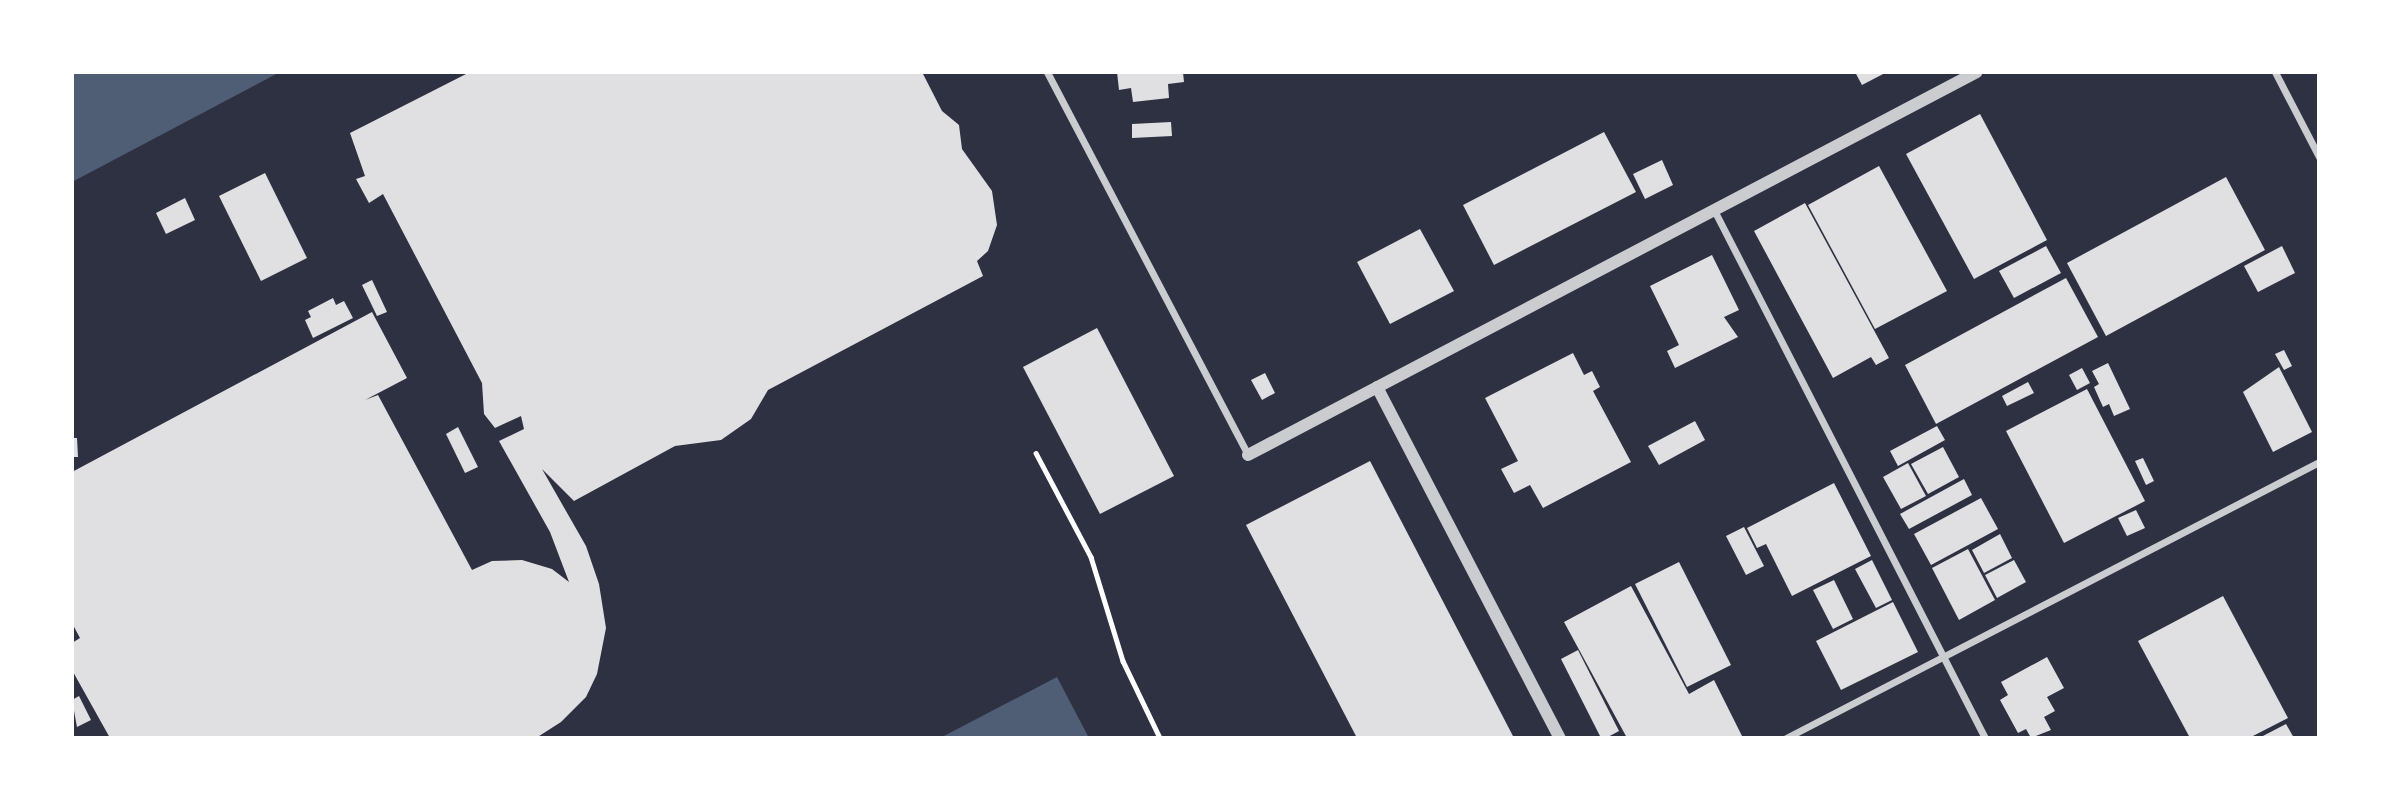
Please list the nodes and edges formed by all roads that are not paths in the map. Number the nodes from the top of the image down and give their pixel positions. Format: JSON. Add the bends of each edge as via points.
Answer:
{"nodes":[{"id":1,"x":1047,"y":72,"type":"edge"},
{"id":2,"x":1977,"y":72,"type":"edge"},
{"id":3,"x":2275,"y":72,"type":"edge"},
{"id":4,"x":2319,"y":157,"type":"edge"},
{"id":5,"x":1714,"y":210,"type":"junction"},
{"id":6,"x":1377,"y":387,"type":"junction"},
{"id":7,"x":1248,"y":455,"type":"joint"},
{"id":8,"x":2319,"y":462,"type":"edge"},
{"id":9,"x":1943,"y":656,"type":"junction"},
{"id":10,"x":1560,"y":738,"type":"edge"},
{"id":11,"x":1786,"y":738,"type":"edge"},
{"id":12,"x":1984,"y":738,"type":"edge"}],
"edges":[{"from":1,"to":7,"type":"street"},
{"from":2,"to":5,"type":"street"},
{"from":3,"to":4,"type":"street"},
{"from":5,"to":6,"type":"street"},
{"from":5,"to":9,"type":"street"},
{"from":6,"to":7,"type":"street"},
{"from":6,"to":10,"type":"street"},
{"from":8,"to":9,"type":"street"},
{"from":9,"to":11,"type":"street"},
{"from":9,"to":12,"type":"street"}]}
